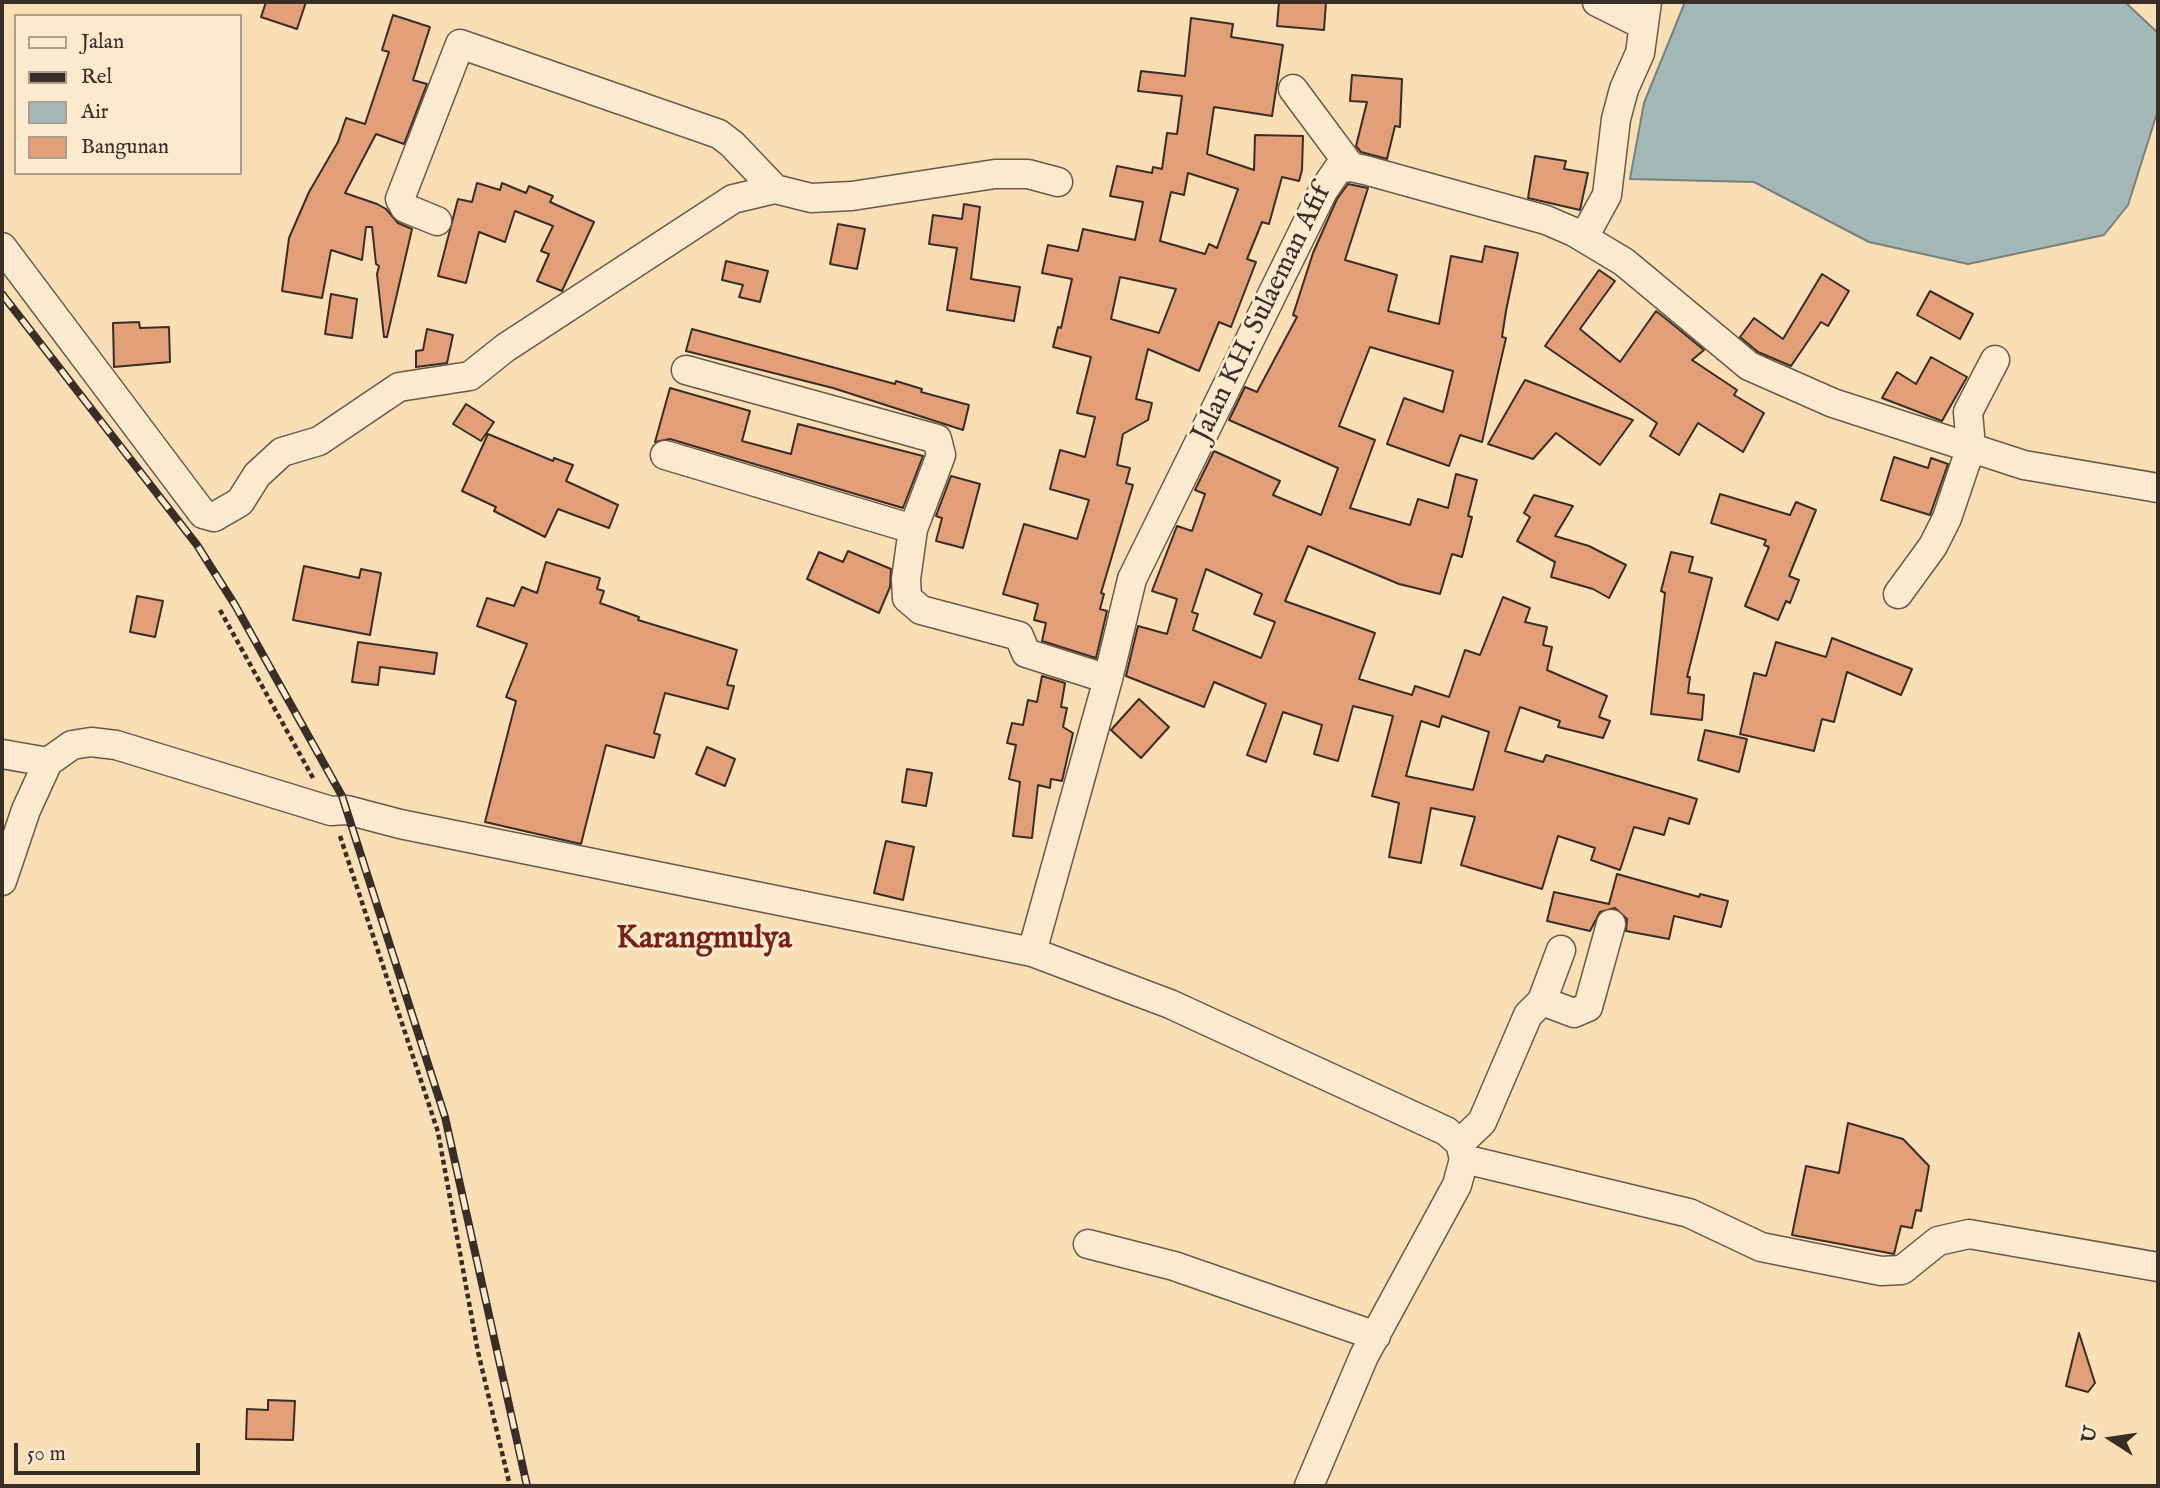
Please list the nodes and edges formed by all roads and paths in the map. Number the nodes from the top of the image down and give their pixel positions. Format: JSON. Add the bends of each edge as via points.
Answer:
{"nodes":[{"id":1,"x":1597,"y":2,"type":"edge"},
{"id":2,"x":1645,"y":13,"type":"edge"},
{"id":3,"x":1293,"y":89,"type":"dead end"},
{"id":4,"x":1351,"y":167,"type":"junction"},
{"id":5,"x":1059,"y":182,"type":"dead end"},
{"id":6,"x":775,"y":189,"type":"junction"},
{"id":7,"x":437,"y":221,"type":"dead end"},
{"id":8,"x":1584,"y":237,"type":"junction"},
{"id":9,"x":2,"y":247,"type":"edge"},
{"id":10,"x":1995,"y":360,"type":"dead end"},
{"id":11,"x":686,"y":370,"type":"dead end"},
{"id":12,"x":1971,"y":447,"type":"junction"},
{"id":13,"x":665,"y":455,"type":"dead end"},
{"id":14,"x":2158,"y":488,"type":"edge"},
{"id":15,"x":913,"y":529,"type":"junction"},
{"id":16,"x":1898,"y":594,"type":"dead end"},
{"id":17,"x":220,"y":610,"type":"dead end"},
{"id":18,"x":1108,"y":679,"type":"junction"},
{"id":19,"x":2,"y":754,"type":"edge"},
{"id":20,"x":48,"y":762,"type":"junction"},
{"id":21,"x":331,"y":811,"type":"junction"},
{"id":22,"x":2,"y":881,"type":"edge"},
{"id":23,"x":1611,"y":924,"type":"dead end"},
{"id":24,"x":1561,"y":950,"type":"dead end"},
{"id":25,"x":1032,"y":952,"type":"junction"},
{"id":26,"x":1542,"y":1001,"type":"junction"},
{"id":27,"x":1462,"y":1151,"type":"junction"},
{"id":28,"x":1088,"y":1244,"type":"dead end"},
{"id":29,"x":2158,"y":1267,"type":"edge"},
{"id":30,"x":1376,"y":1336,"type":"junction"},
{"id":31,"x":510,"y":1486,"type":"edge"},
{"id":32,"x":1308,"y":1486,"type":"edge"}],
"edges":[{"from":1,"to":2,"type":"street"},
{"from":2,"to":8,"type":"street","via":[[1640,53],[1616,119],[1606,195]]},
{"from":3,"to":4,"type":"street"},
{"from":4,"to":8,"type":"street","name":"Jalan KH. Sulaeman Afif","via":[[1546,220]]},
{"from":4,"to":18,"type":"street","name":"Jalan KH. Sulaeman Afif","via":[[1338,169],[1330,177],[1132,579]]},
{"from":5,"to":6,"type":"street","via":[[1028,174],[995,174],[811,198]]},
{"from":6,"to":7,"type":"street","via":[[719,134],[460,44],[400,199],[405,208]]},
{"from":6,"to":9,"type":"street","via":[[733,199],[710,212],[470,376],[399,387],[319,441],[282,452],[257,475],[240,502],[214,517],[203,514]]},
{"from":8,"to":12,"type":"street","name":"Jalan KH. Sulaeman Afif","via":[[1624,262],[1749,366],[1833,403]]},
{"from":10,"to":12,"type":"street","via":[[1968,412]]},
{"from":11,"to":15,"type":"street","via":[[937,439],[941,455]]},
{"from":12,"to":14,"type":"street","name":"Jalan KH. Sulaeman Afif","via":[[2024,465]]},
{"from":12,"to":16,"type":"street","via":[[1937,537]]},
{"from":13,"to":15,"type":"street"},
{"from":15,"to":18,"type":"street","via":[[907,598],[921,610],[1020,636],[1026,653]]},
{"from":17,"to":21,"type":"path"},
{"from":18,"to":25,"type":"street","name":"Jalan KH. Sulaeman Afif"},
{"from":19,"to":20,"type":"street"},
{"from":20,"to":21,"type":"street","via":[[72,745],[116,745]]},
{"from":20,"to":22,"type":"street"},
{"from":21,"to":25,"type":"street","via":[[347,810]]},
{"from":21,"to":31,"type":"path","via":[[438,1132],[478,1352]]},
{"from":23,"to":26,"type":"street","via":[[1588,1007],[1574,1013]]},
{"from":24,"to":26,"type":"street"},
{"from":25,"to":27,"type":"street","via":[[1170,1004],[1446,1131]]},
{"from":26,"to":27,"type":"street","via":[[1528,1016],[1482,1122]]},
{"from":27,"to":29,"type":"street","via":[[1689,1213],[1761,1247],[1881,1271],[1902,1270],[1938,1241],[1969,1234]]},
{"from":27,"to":30,"type":"street","via":[[1457,1185]]},
{"from":28,"to":30,"type":"street","via":[[1174,1266]]},
{"from":30,"to":32,"type":"street"}]}
